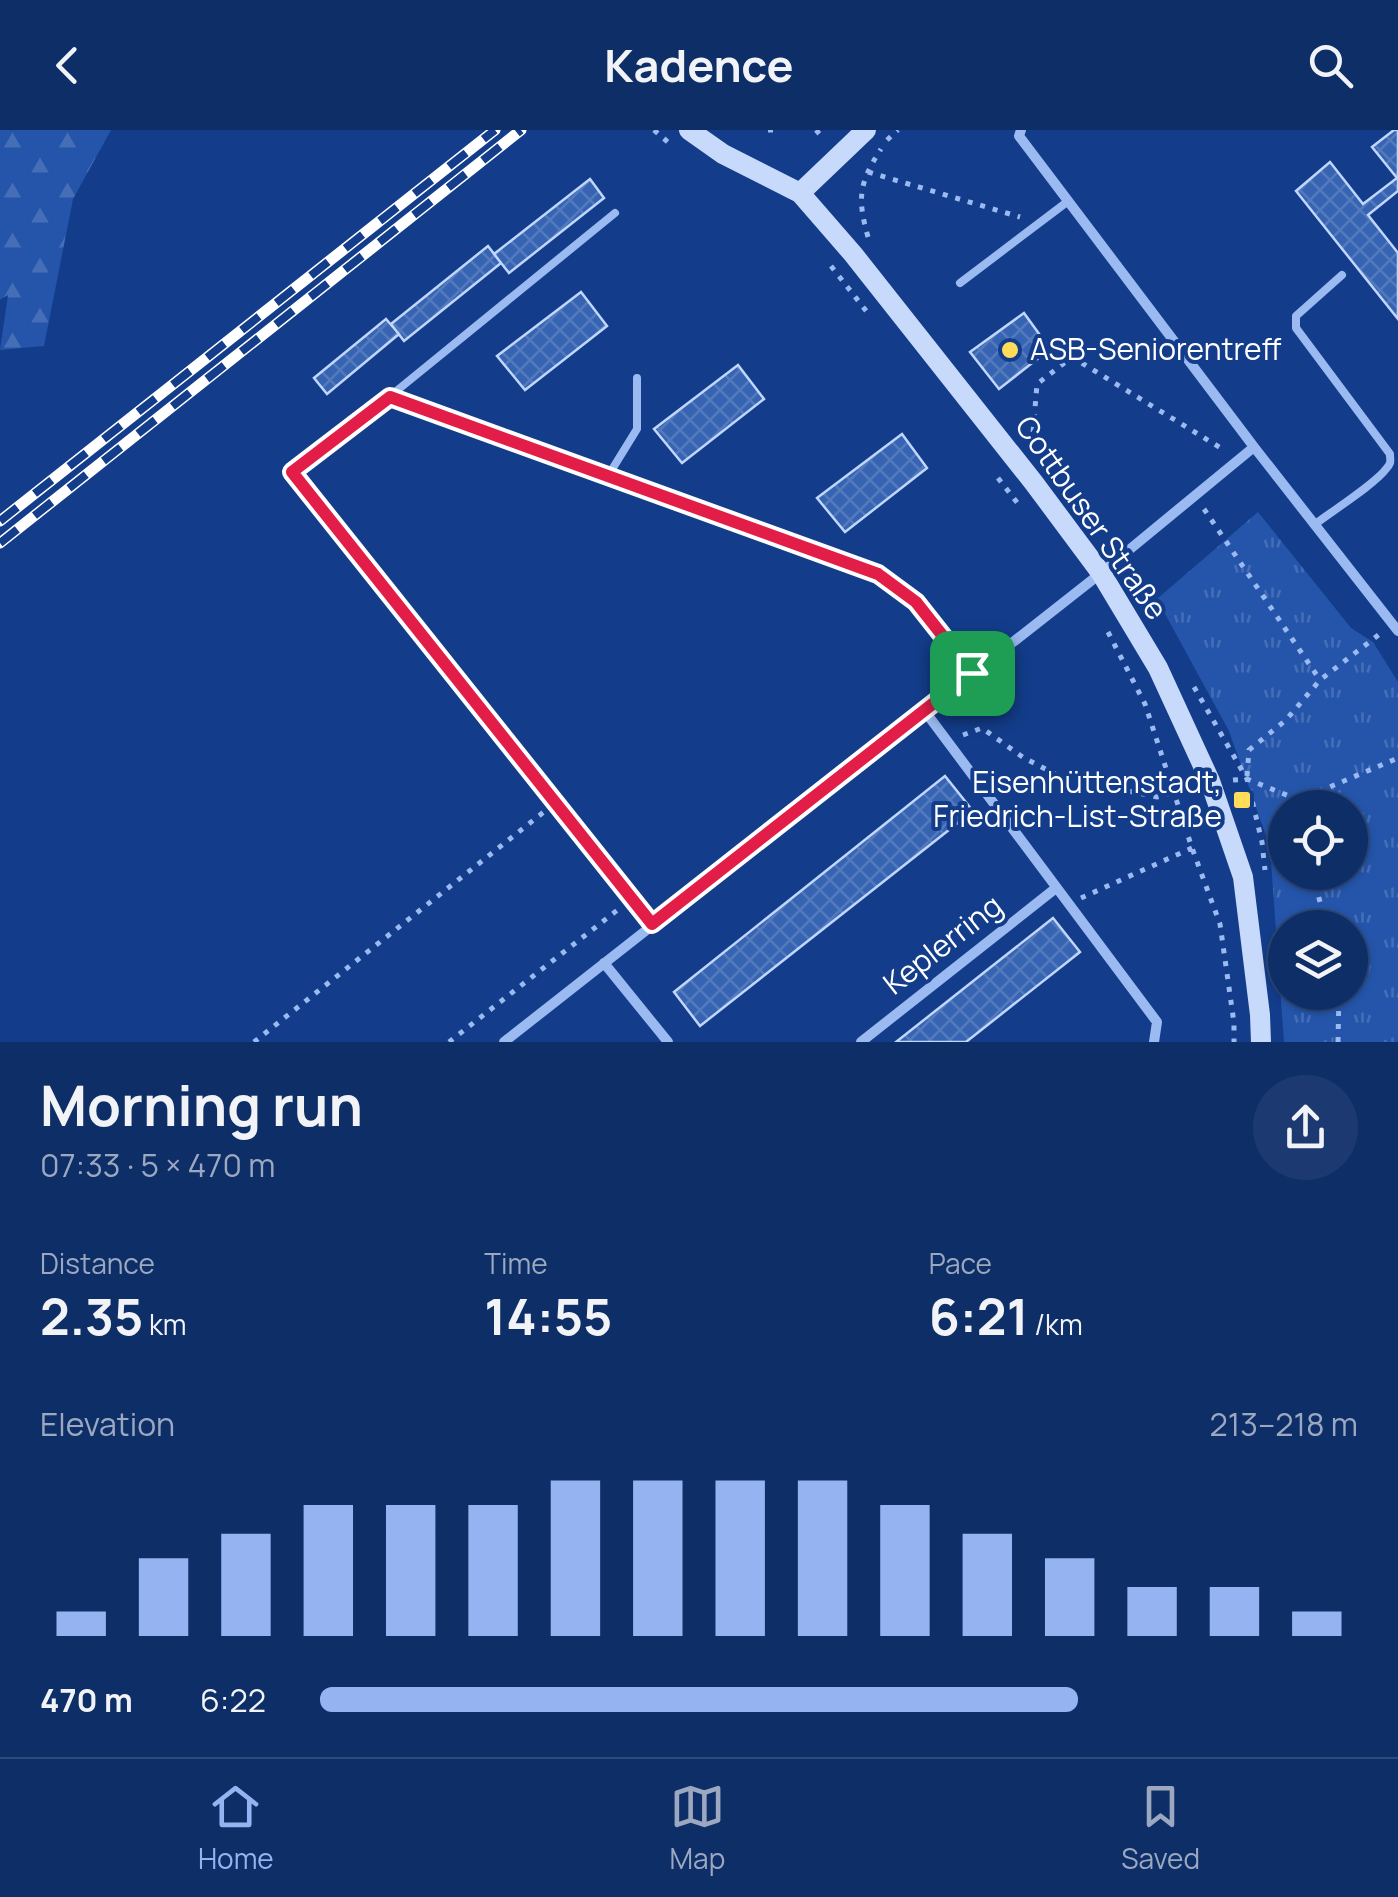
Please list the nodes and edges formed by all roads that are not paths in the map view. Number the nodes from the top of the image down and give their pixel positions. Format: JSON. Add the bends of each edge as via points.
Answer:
{"nodes":[{"id":1,"x":688,"y":130,"type":"edge"},
{"id":2,"x":866,"y":130,"type":"edge"},
{"id":3,"x":1021,"y":130,"type":"edge"},
{"id":4,"x":800,"y":193,"type":"junction"},
{"id":5,"x":1067,"y":202,"type":"junction"},
{"id":6,"x":615,"y":212,"type":"dead end"},
{"id":7,"x":1342,"y":275,"type":"dead end"},
{"id":8,"x":960,"y":282,"type":"dead end"},
{"id":9,"x":637,"y":378,"type":"dead end"},
{"id":10,"x":390,"y":397,"type":"junction"},
{"id":11,"x":1254,"y":447,"type":"junction"},
{"id":12,"x":608,"y":476,"type":"junction"},
{"id":13,"x":1314,"y":524,"type":"junction"},
{"id":14,"x":1101,"y":572,"type":"junction"},
{"id":15,"x":1396,"y":625,"type":"edge"},
{"id":16,"x":972,"y":673,"type":"junction"},
{"id":17,"x":924,"y":710,"type":"junction"},
{"id":18,"x":1056,"y":888,"type":"junction"},
{"id":19,"x":652,"y":924,"type":"junction"},
{"id":20,"x":604,"y":963,"type":"junction"},
{"id":21,"x":505,"y":1042,"type":"edge"},
{"id":22,"x":668,"y":1042,"type":"edge"},
{"id":23,"x":861,"y":1042,"type":"edge"},
{"id":24,"x":1154,"y":1042,"type":"edge"},
{"id":25,"x":1260,"y":1042,"type":"edge"}],
"edges":[{"from":1,"to":4,"type":"street"},
{"from":2,"to":4,"type":"street"},
{"from":3,"to":5,"type":"street"},
{"from":4,"to":14,"type":"street","name":"Cottbuser Straße"},
{"from":5,"to":8,"type":"lane"},
{"from":5,"to":11,"type":"street"},
{"from":6,"to":10,"type":"lane"},
{"from":7,"to":13,"type":"lane","via":[[1296,316],[1296,328],[1391,459],[1380,476]]},
{"from":9,"to":12,"type":"lane","via":[[637,429]]},
{"from":10,"to":12,"type":"lane"},
{"from":10,"to":19,"type":"lane","via":[[292,472]]},
{"from":11,"to":13,"type":"street"},
{"from":11,"to":14,"type":"street"},
{"from":12,"to":16,"type":"lane","via":[[878,574],[916,602]]},
{"from":13,"to":15,"type":"street"},
{"from":14,"to":16,"type":"street"},
{"from":14,"to":25,"type":"street","name":"Cottbuser Straße","via":[[1158,668],[1210,781],[1244,877]]},
{"from":16,"to":17,"type":"street"},
{"from":17,"to":18,"type":"street"},
{"from":17,"to":19,"type":"street"},
{"from":18,"to":23,"type":"street","name":"Keplerring"},
{"from":18,"to":24,"type":"street","via":[[1157,1022]]},
{"from":19,"to":20,"type":"street"},
{"from":20,"to":21,"type":"street"},
{"from":20,"to":22,"type":"street"}]}
